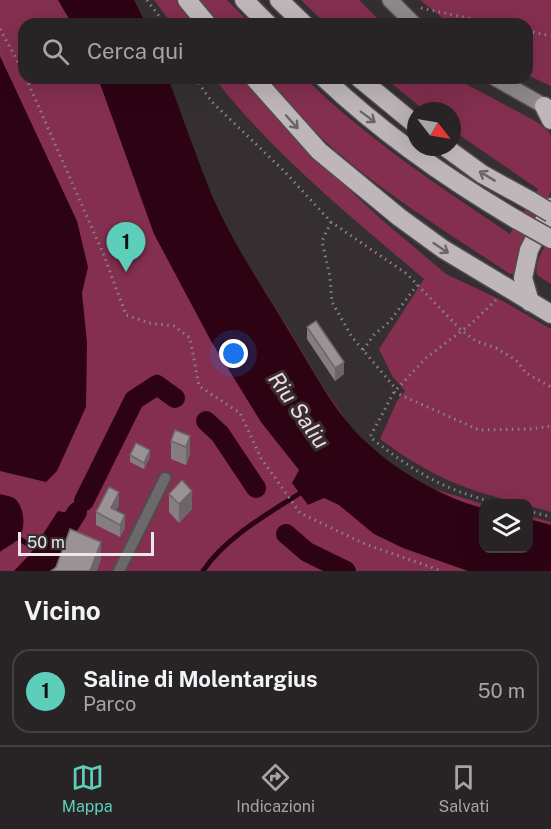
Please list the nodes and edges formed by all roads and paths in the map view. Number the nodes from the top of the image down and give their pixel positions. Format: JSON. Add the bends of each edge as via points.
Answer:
{"nodes":[{"id":1,"x":147,"y":0,"type":"edge"},
{"id":2,"x":188,"y":0,"type":"edge"},
{"id":3,"x":244,"y":0,"type":"edge"},
{"id":4,"x":279,"y":0,"type":"edge"},
{"id":5,"x":391,"y":1,"type":"edge"},
{"id":6,"x":160,"y":18,"type":"edge"},
{"id":7,"x":202,"y":18,"type":"edge"},
{"id":8,"x":262,"y":18,"type":"edge"},
{"id":9,"x":298,"y":18,"type":"edge"},
{"id":10,"x":408,"y":18,"type":"edge"},
{"id":11,"x":468,"y":18,"type":"edge"},
{"id":12,"x":0,"y":29,"type":"edge"},
{"id":13,"x":533,"y":32,"type":"edge"},
{"id":14,"x":551,"y":36,"type":"edge"},
{"id":15,"x":18,"y":62,"type":"edge"},
{"id":16,"x":30,"y":84,"type":"edge"},
{"id":17,"x":199,"y":84,"type":"edge"},
{"id":18,"x":259,"y":84,"type":"edge"},
{"id":19,"x":330,"y":84,"type":"edge"},
{"id":20,"x":366,"y":84,"type":"edge"},
{"id":21,"x":505,"y":84,"type":"edge"},
{"id":22,"x":549,"y":112,"type":"edge"},
{"id":23,"x":407,"y":118,"type":"edge"},
{"id":24,"x":457,"y":156,"type":"edge"},
{"id":25,"x":551,"y":207,"type":"edge"},
{"id":26,"x":551,"y":213,"type":"edge"},
{"id":27,"x":331,"y":222,"type":"junction"},
{"id":28,"x":551,"y":239,"type":"edge"},
{"id":29,"x":418,"y":284,"type":"junction"},
{"id":30,"x":499,"y":296,"type":"dead end"},
{"id":31,"x":551,"y":300,"type":"edge"},
{"id":32,"x":530,"y":302,"type":"junction"},
{"id":33,"x":551,"y":314,"type":"edge"},
{"id":34,"x":462,"y":331,"type":"junction"},
{"id":35,"x":363,"y":350,"type":"junction"},
{"id":36,"x":551,"y":387,"type":"edge"},
{"id":37,"x":395,"y":391,"type":"junction"},
{"id":38,"x":551,"y":426,"type":"edge"},
{"id":39,"x":165,"y":478,"type":"dead end"},
{"id":40,"x":481,"y":499,"type":"edge"},
{"id":41,"x":533,"y":512,"type":"edge"},
{"id":42,"x":551,"y":517,"type":"edge"},
{"id":43,"x":119,"y":571,"type":"edge"},
{"id":44,"x":442,"y":571,"type":"edge"}],
"edges":[{"from":1,"to":6,"type":"path"},
{"from":2,"to":7,"type":"highway"},
{"from":3,"to":8,"type":"highway"},
{"from":4,"to":9,"type":"highway"},
{"from":5,"to":10,"type":"street"},
{"from":5,"to":11,"type":"path"},
{"from":12,"to":15,"type":"path"},
{"from":13,"to":14,"type":"path"},
{"from":16,"to":44,"type":"path","via":[[126,315],[174,326],[190,338],[199,386],[240,413],[261,458],[300,513],[365,544]]},
{"from":17,"to":27,"type":"path","via":[[212,102]]},
{"from":18,"to":32,"type":"highway","one_way":true,"via":[[319,151],[399,217]]},
{"from":19,"to":28,"type":"highway","one_way":true,"bridge":true,"via":[[356,108],[463,188]]},
{"from":20,"to":23,"type":"highway"},
{"from":21,"to":22,"type":"street"},
{"from":26,"to":24,"type":"highway","one_way":true,"bridge":true},
{"from":25,"to":32,"type":"highway","via":[[529,250],[523,278]]},
{"from":27,"to":29,"type":"path"},
{"from":27,"to":35,"type":"path","via":[[322,241],[332,302]]},
{"from":29,"to":34,"type":"path"},
{"from":29,"to":35,"type":"path"},
{"from":30,"to":34,"type":"path"},
{"from":31,"to":32,"type":"highway"},
{"from":32,"to":33,"type":"highway"},
{"from":34,"to":36,"type":"path","via":[[516,360],[526,373]]},
{"from":34,"to":37,"type":"path","via":[[426,358]]},
{"from":35,"to":37,"type":"path"},
{"from":37,"to":38,"type":"path","via":[[479,429]]},
{"from":37,"to":40,"type":"path","via":[[370,437],[419,473],[447,488]]},
{"from":39,"to":43,"type":"lane"},
{"from":41,"to":42,"type":"path"}]}
